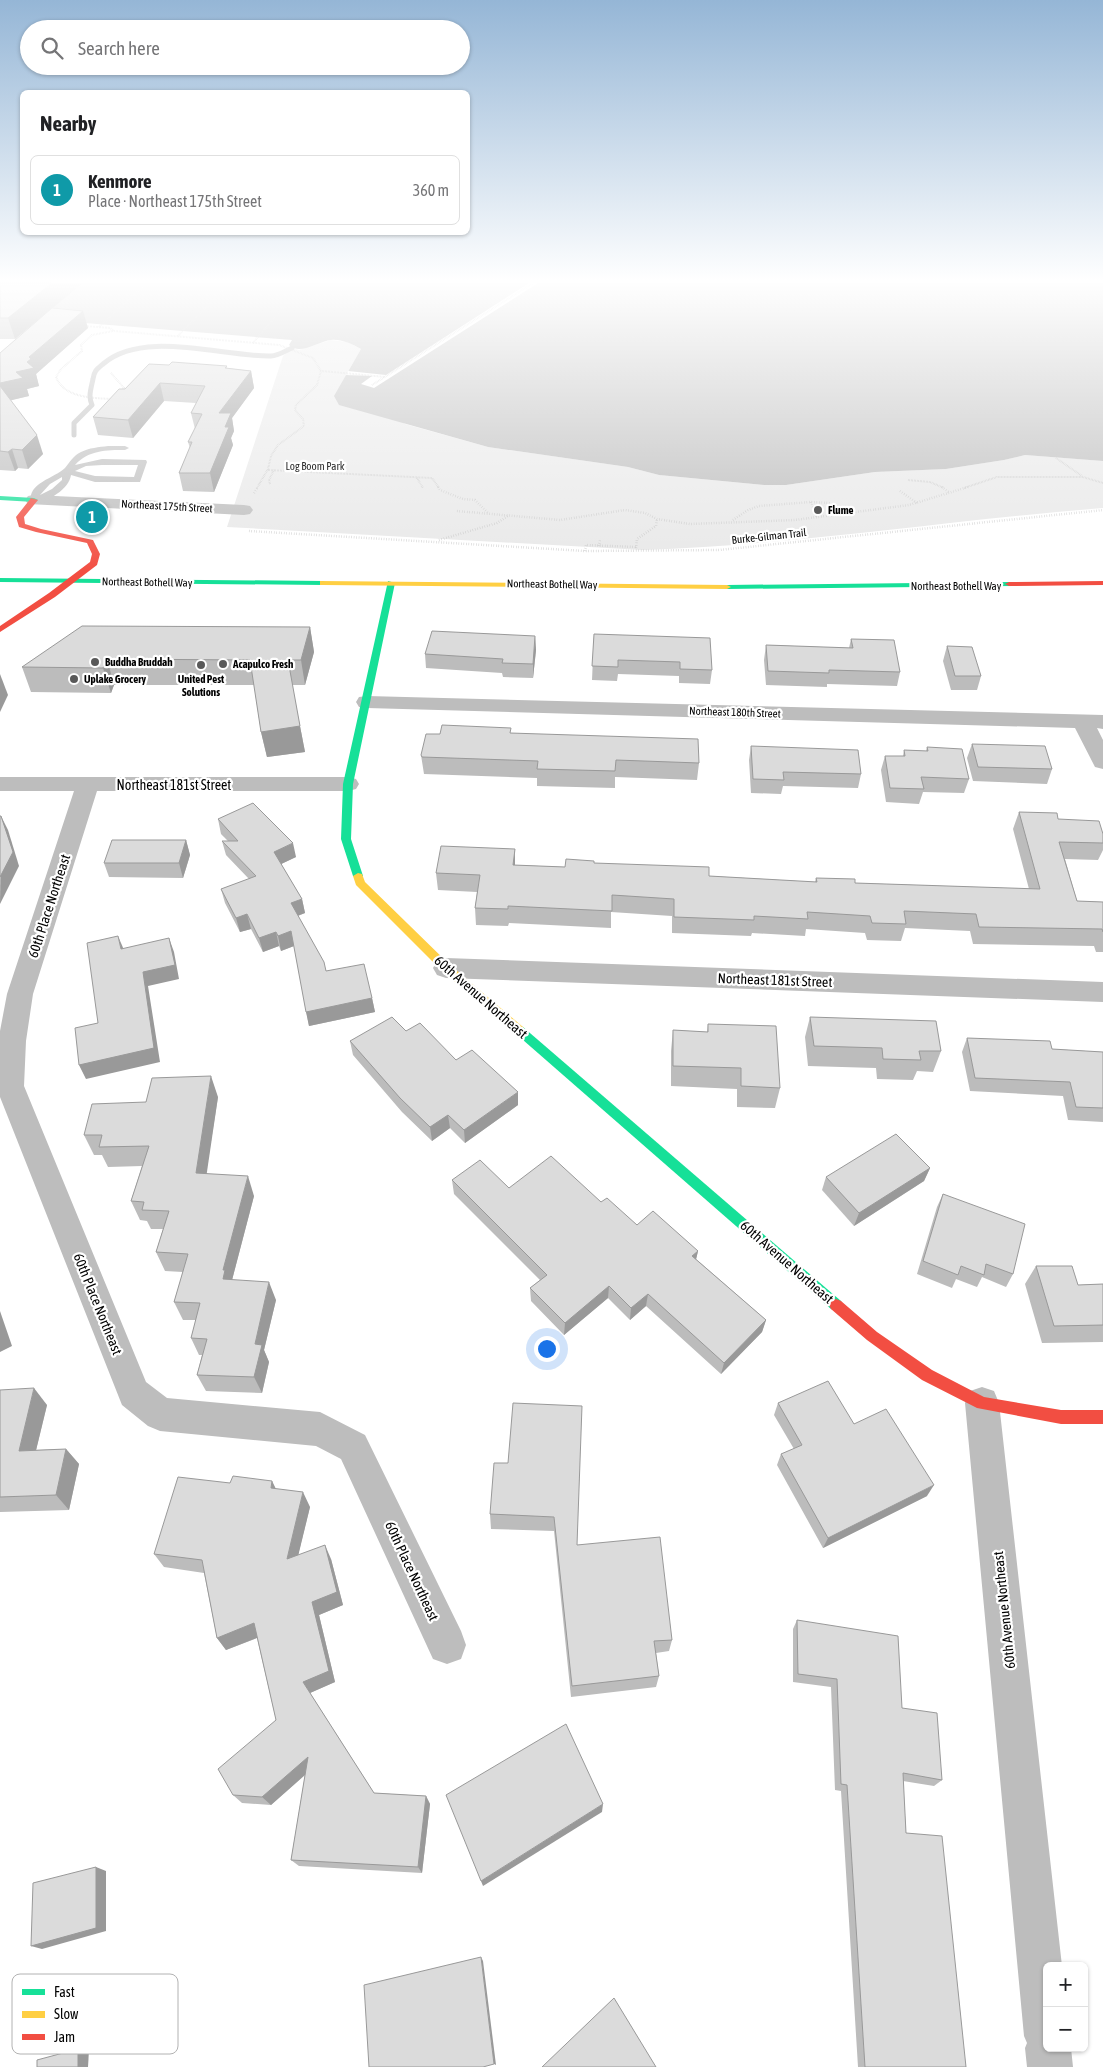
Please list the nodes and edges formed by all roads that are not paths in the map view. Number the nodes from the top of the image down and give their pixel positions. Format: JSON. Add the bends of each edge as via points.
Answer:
{"nodes":[{"id":1,"x":125,"y":448,"type":"dead end"},
{"id":2,"x":66,"y":471,"type":"junction"},
{"id":3,"x":0,"y":498,"type":"edge"},
{"id":4,"x":34,"y":500,"type":"junction"},
{"id":5,"x":247,"y":505,"type":"road end"},
{"id":6,"x":0,"y":580,"type":"edge"},
{"id":7,"x":67,"y":580,"type":"junction"},
{"id":8,"x":391,"y":583,"type":"junction"},
{"id":9,"x":1103,"y":583,"type":"edge"},
{"id":10,"x":52,"y":595,"type":"junction"},
{"id":11,"x":70,"y":596,"type":"dead end"},
{"id":12,"x":877,"y":597,"type":"dead end"},
{"id":13,"x":627,"y":598,"type":"dead end"},
{"id":14,"x":0,"y":630,"type":"edge"},
{"id":15,"x":368,"y":702,"type":"junction"},
{"id":16,"x":1092,"y":722,"type":"edge"},
{"id":17,"x":1103,"y":762,"type":"edge"},
{"id":18,"x":0,"y":784,"type":"edge"},
{"id":19,"x":348,"y":784,"type":"junction"},
{"id":20,"x":88,"y":785,"type":"junction"},
{"id":21,"x":446,"y":968,"type":"junction"},
{"id":22,"x":1103,"y":992,"type":"edge"},
{"id":23,"x":982,"y":1403,"type":"junction"},
{"id":24,"x":1103,"y":1417,"type":"edge"},
{"id":25,"x":447,"y":1645,"type":"dead end"},
{"id":26,"x":1044,"y":2007,"type":"edge"},
{"id":27,"x":1048,"y":2052,"type":"edge"},
{"id":28,"x":1050,"y":2067,"type":"edge"}],
"edges":[{"from":1,"to":2,"type":"lane","via":[[92,449],[80,455]]},
{"from":2,"to":2,"type":"lane","via":[[95,479],[137,480],[143,462],[84,464]]},
{"from":2,"to":4,"type":"lane","via":[[66,481],[60,488]]},
{"from":3,"to":4,"type":"main road","name":"Northeast 175th Street"},
{"from":4,"to":5,"type":"street","name":"Northeast 175th Street"},
{"from":4,"to":7,"type":"main road","via":[[20,517],[22,525],[34,531],[90,542],[96,554],[90,567]]},
{"from":6,"to":7,"type":"main road","name":"Northeast Bothell Way"},
{"from":7,"to":8,"type":"main road","name":"Northeast Bothell Way"},
{"from":7,"to":10,"type":"main road"},
{"from":7,"to":10,"type":"main road","via":[[33,593]]},
{"from":8,"to":9,"type":"main road","name":"Northeast Bothell Way","via":[[753,587]]},
{"from":8,"to":15,"type":"main road","name":"60th Avenue Northeast"},
{"from":10,"to":11,"type":"main road"},
{"from":10,"to":14,"type":"main road"},
{"from":12,"to":13,"type":"main road"},
{"from":15,"to":16,"type":"street","name":"Northeast 180th Street"},
{"from":15,"to":19,"type":"main road","name":"60th Avenue Northeast"},
{"from":16,"to":17,"type":"street"},
{"from":18,"to":20,"type":"street","name":"Northeast 181st Street"},
{"from":19,"to":20,"type":"street","name":"Northeast 181st Street"},
{"from":19,"to":21,"type":"main road","name":"60th Avenue Northeast","via":[[346,839],[360,883]]},
{"from":20,"to":25,"type":"street","name":"60th Place Northeast","via":[[20,994],[12,1041],[10,1086],[134,1393],[160,1414],[320,1430],[353,1447]]},
{"from":21,"to":22,"type":"street","name":"Northeast 181st Street"},
{"from":21,"to":23,"type":"main road","name":"60th Avenue Northeast","via":[[872,1336],[927,1375]]},
{"from":23,"to":24,"type":"main road","via":[[1061,1417]]},
{"from":23,"to":26,"type":"street","name":"60th Avenue Northeast"},
{"from":27,"to":28,"type":"street"}]}
